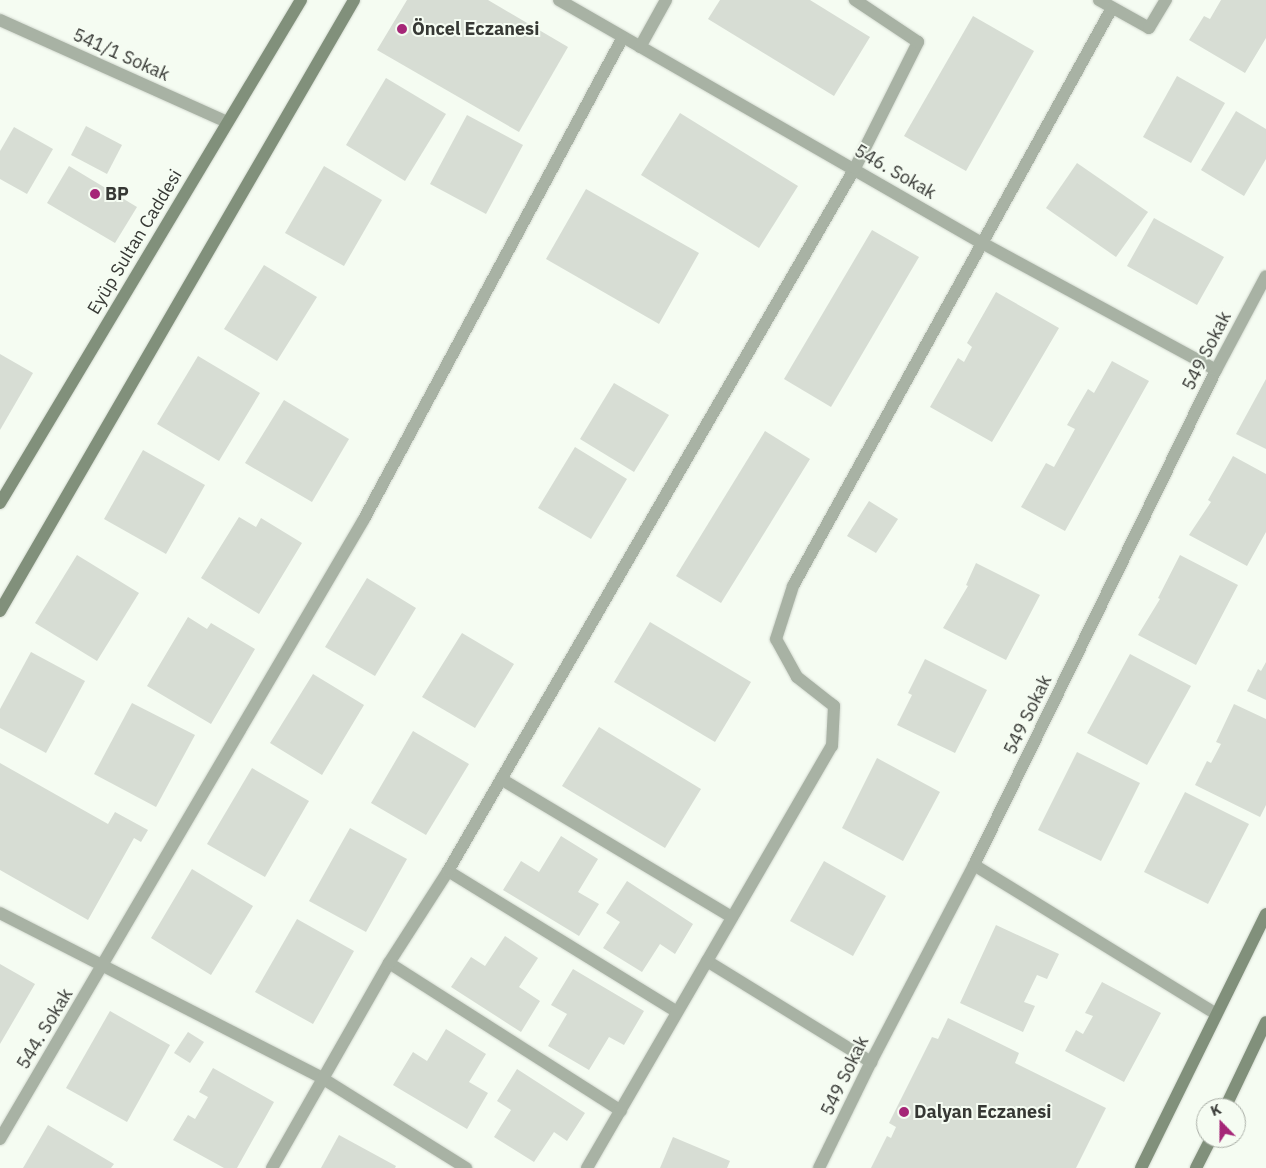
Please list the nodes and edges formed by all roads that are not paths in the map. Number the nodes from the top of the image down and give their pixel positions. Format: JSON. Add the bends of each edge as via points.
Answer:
{"nodes":[{"id":1,"x":301,"y":0,"type":"edge"},
{"id":2,"x":354,"y":0,"type":"edge"},
{"id":3,"x":559,"y":0,"type":"edge"},
{"id":4,"x":666,"y":0,"type":"edge"},
{"id":5,"x":855,"y":0,"type":"edge"},
{"id":6,"x":1099,"y":0,"type":"edge"},
{"id":7,"x":1166,"y":0,"type":"edge"},
{"id":8,"x":1112,"y":8,"type":"junction"},
{"id":9,"x":0,"y":20,"type":"edge"},
{"id":10,"x":623,"y":38,"type":"junction"},
{"id":11,"x":640,"y":47,"type":"junction"},
{"id":12,"x":227,"y":122,"type":"junction"},
{"id":13,"x":854,"y":168,"type":"junction"},
{"id":14,"x":984,"y":244,"type":"junction"},
{"id":15,"x":1266,"y":276,"type":"edge"},
{"id":16,"x":1216,"y":370,"type":"junction"},
{"id":17,"x":0,"y":503,"type":"edge"},
{"id":18,"x":0,"y":611,"type":"edge"},
{"id":19,"x":501,"y":779,"type":"junction"},
{"id":20,"x":974,"y":865,"type":"junction"},
{"id":21,"x":448,"y":871,"type":"junction"},
{"id":22,"x":0,"y":913,"type":"edge"},
{"id":23,"x":1266,"y":914,"type":"edge"},
{"id":24,"x":732,"y":918,"type":"junction"},
{"id":25,"x":707,"y":961,"type":"junction"},
{"id":26,"x":104,"y":963,"type":"junction"},
{"id":27,"x":389,"y":963,"type":"junction"},
{"id":28,"x":676,"y":1011,"type":"junction"},
{"id":29,"x":1216,"y":1014,"type":"junction"},
{"id":30,"x":1266,"y":1022,"type":"edge"},
{"id":31,"x":871,"y":1062,"type":"junction"},
{"id":32,"x":322,"y":1078,"type":"junction"},
{"id":33,"x":1230,"y":1098,"type":"edge"},
{"id":34,"x":621,"y":1111,"type":"junction"},
{"id":35,"x":0,"y":1139,"type":"edge"},
{"id":36,"x":1205,"y":1148,"type":"edge"},
{"id":37,"x":272,"y":1168,"type":"edge"},
{"id":38,"x":466,"y":1168,"type":"edge"},
{"id":39,"x":587,"y":1168,"type":"edge"},
{"id":40,"x":819,"y":1168,"type":"edge"},
{"id":41,"x":1141,"y":1168,"type":"edge"},
{"id":42,"x":1196,"y":1168,"type":"edge"}],
"edges":[{"from":1,"to":12,"type":"main road","name":"Eyüp Sultan Caddesi"},
{"from":2,"to":18,"type":"main road"},
{"from":3,"to":10,"type":"street","name":"546. Sokak"},
{"from":4,"to":11,"type":"street"},
{"from":5,"to":13,"type":"street","via":[[918,42]]},
{"from":6,"to":8,"type":"street"},
{"from":7,"to":8,"type":"street","via":[[1149,28]]},
{"from":8,"to":14,"type":"street"},
{"from":9,"to":12,"type":"street","name":"541/1 Sokak"},
{"from":10,"to":11,"type":"street","name":"546. Sokak"},
{"from":10,"to":26,"type":"street","name":"544. Sokak","via":[[364,519]]},
{"from":11,"to":13,"type":"street","name":"546. Sokak"},
{"from":12,"to":17,"type":"main road","name":"Eyüp Sultan Caddesi"},
{"from":13,"to":14,"type":"street","name":"546. Sokak"},
{"from":13,"to":19,"type":"street"},
{"from":14,"to":16,"type":"street","name":"546. Sokak"},
{"from":14,"to":24,"type":"street","via":[[793,586],[776,639],[797,677],[834,706],[832,746]]},
{"from":15,"to":16,"type":"street","name":"549 Sokak"},
{"from":16,"to":20,"type":"street","name":"549 Sokak"},
{"from":19,"to":21,"type":"street"},
{"from":19,"to":24,"type":"street"},
{"from":20,"to":29,"type":"street"},
{"from":20,"to":31,"type":"street","name":"549 Sokak"},
{"from":21,"to":27,"type":"street"},
{"from":21,"to":28,"type":"street"},
{"from":22,"to":26,"type":"street"},
{"from":23,"to":29,"type":"main road"},
{"from":24,"to":25,"type":"street"},
{"from":25,"to":28,"type":"street"},
{"from":25,"to":31,"type":"street"},
{"from":26,"to":32,"type":"street"},
{"from":26,"to":35,"type":"street","name":"544. Sokak"},
{"from":27,"to":32,"type":"street"},
{"from":27,"to":34,"type":"street"},
{"from":28,"to":34,"type":"street"},
{"from":29,"to":41,"type":"main road"},
{"from":30,"to":33,"type":"main road"},
{"from":31,"to":40,"type":"street","name":"549 Sokak"},
{"from":32,"to":37,"type":"street"},
{"from":32,"to":38,"type":"street"},
{"from":34,"to":39,"type":"street"},
{"from":36,"to":42,"type":"main road"}]}
